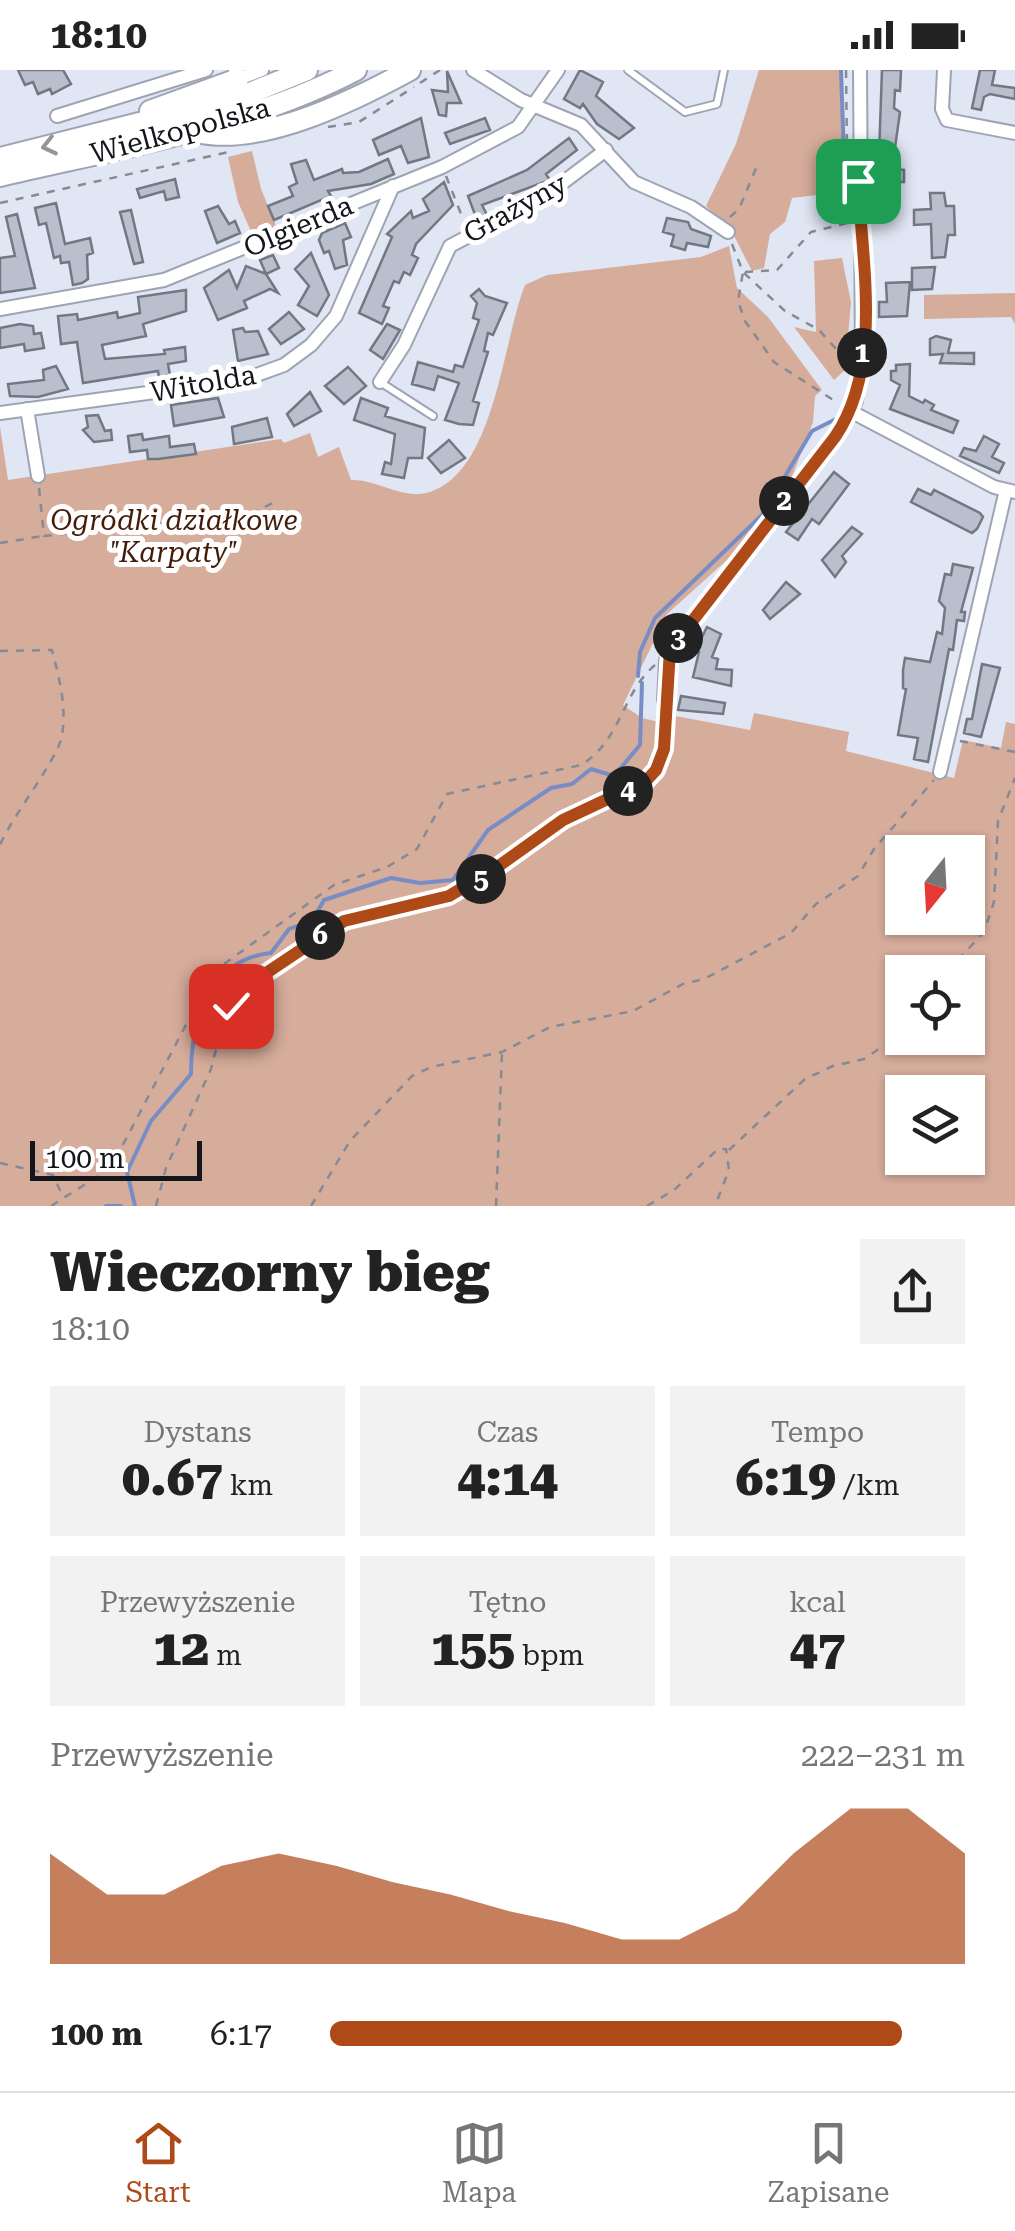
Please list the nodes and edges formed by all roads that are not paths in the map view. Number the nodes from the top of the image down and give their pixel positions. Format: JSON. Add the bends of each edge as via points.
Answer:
{"nodes":[{"id":1,"x":206,"y":70,"type":"edge"},
{"id":2,"x":262,"y":70,"type":"edge"},
{"id":3,"x":307,"y":70,"type":"edge"},
{"id":4,"x":356,"y":70,"type":"edge"},
{"id":5,"x":410,"y":70,"type":"edge"},
{"id":6,"x":473,"y":70,"type":"edge"},
{"id":7,"x":558,"y":70,"type":"edge"},
{"id":8,"x":628,"y":70,"type":"edge"},
{"id":9,"x":724,"y":70,"type":"edge"},
{"id":10,"x":860,"y":70,"type":"edge"},
{"id":11,"x":944,"y":70,"type":"edge"},
{"id":12,"x":236,"y":75,"type":"edge"},
{"id":13,"x":534,"y":106,"type":"junction"},
{"id":14,"x":57,"y":116,"type":"dead end"},
{"id":15,"x":191,"y":130,"type":"junction"},
{"id":16,"x":1015,"y":133,"type":"edge"},
{"id":17,"x":97,"y":134,"type":"junction"},
{"id":18,"x":606,"y":150,"type":"junction"},
{"id":19,"x":0,"y":158,"type":"edge"},
{"id":20,"x":0,"y":176,"type":"edge"},
{"id":21,"x":393,"y":186,"type":"junction"},
{"id":22,"x":723,"y":228,"type":"road end"},
{"id":23,"x":0,"y":310,"type":"edge"},
{"id":24,"x":380,"y":382,"type":"joint"},
{"id":25,"x":27,"y":410,"type":"junction"},
{"id":26,"x":852,"y":412,"type":"junction"},
{"id":27,"x":0,"y":414,"type":"edge"},
{"id":28,"x":433,"y":416,"type":"dead end"},
{"id":29,"x":38,"y":476,"type":"road end"},
{"id":30,"x":1010,"y":491,"type":"edge"},
{"id":31,"x":664,"y":700,"type":"road end"},
{"id":32,"x":940,"y":772,"type":"road end"}],
"edges":[{"from":1,"to":14,"type":"street"},
{"from":2,"to":12,"type":"street","name":"Wielkopolska"},
{"from":3,"to":17,"type":"main road","name":"Wielkopolska","via":[[235,99]]},
{"from":4,"to":15,"type":"main road","name":"Wielkopolska","via":[[297,97]]},
{"from":5,"to":15,"type":"main road","via":[[338,107],[277,125],[218,137]]},
{"from":6,"to":13,"type":"street"},
{"from":7,"to":13,"type":"street","name":"Olgierda"},
{"from":8,"to":9,"type":"lane","via":[[685,112],[717,104]]},
{"from":10,"to":26,"type":"street","via":[[861,369]]},
{"from":11,"to":16,"type":"street","via":[[947,120]]},
{"from":12,"to":17,"type":"main road"},
{"from":13,"to":18,"type":"street","via":[[581,125]]},
{"from":13,"to":21,"type":"street","name":"Olgierda","via":[[502,138]]},
{"from":15,"to":20,"type":"main road","name":"Wielkopolska"},
{"from":17,"to":19,"type":"main road","name":"Wielkopolska","one_way":true},
{"from":18,"to":22,"type":"street","via":[[634,182]]},
{"from":18,"to":24,"type":"street","name":"Grażyny","via":[[545,196],[456,240]]},
{"from":21,"to":23,"type":"street","name":"Olgierda","via":[[164,280]]},
{"from":21,"to":25,"type":"street","name":"Witolda","via":[[343,305],[311,345],[284,365],[243,380]]},
{"from":24,"to":28,"type":"lane"},
{"from":25,"to":27,"type":"street","name":"Witolda"},
{"from":25,"to":29,"type":"street"},
{"from":26,"to":30,"type":"street"},
{"from":26,"to":31,"type":"street","via":[[666,660]]},
{"from":30,"to":32,"type":"street"}]}
